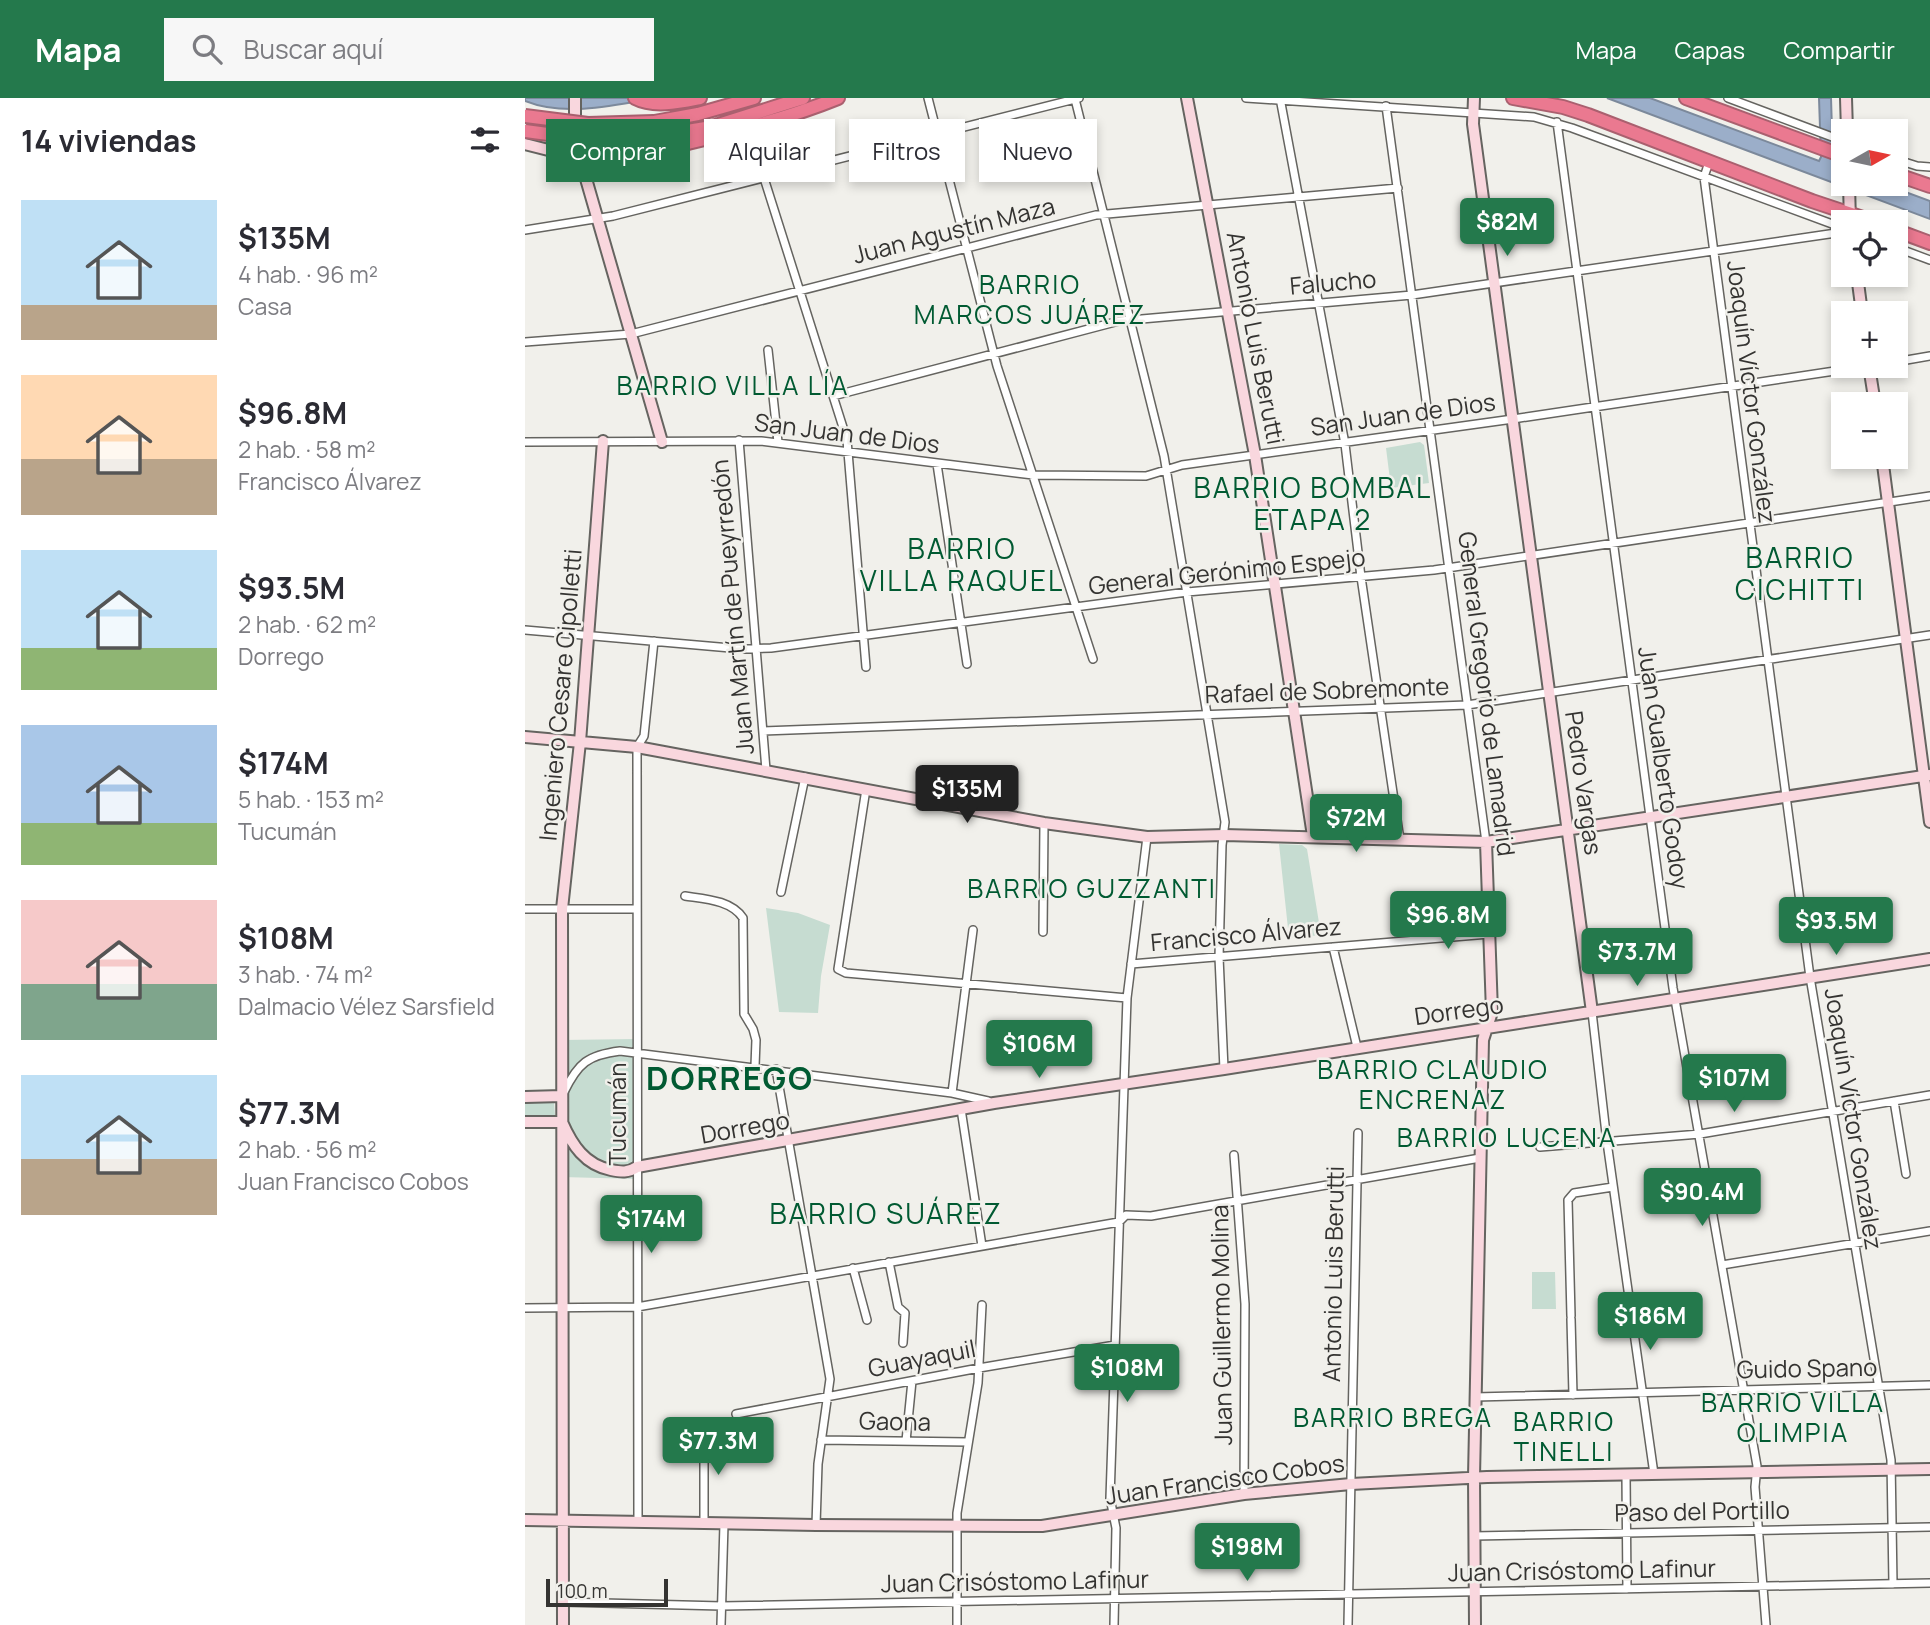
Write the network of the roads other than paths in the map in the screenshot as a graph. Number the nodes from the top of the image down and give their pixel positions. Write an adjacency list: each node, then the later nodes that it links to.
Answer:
1 (700, 98): 14 (highway)
2 (754, 98): 18 (highway, bridge)
3 (803, 98): 23 (highway, bridge)
4 (838, 98): 25 (highway)
5 (928, 98): 19 (street)
6 (1077, 98): 22 (street); 43 (street)
7 (1187, 98): 41 (street, Antonio Luis Berutti)
8 (1246, 98): 15 (street)
9 (1474, 98): 17 (street, Pedro Vargas)
10 (1513, 98): 29 (highway)
11 (1686, 98): 28 (highway)
12 (1728, 98): 24 (street)
13 (1846, 98): 20 (street)
14 (638, 99)
15 (1280, 99): 16 (street); 40 (street)
16 (1386, 106): 17 (street); 39 (street, General Gregorio de Lamadrid)
17 (1473, 111): 21 (street); 55 (street, Pedro Vargas)
18 (525, 116)
19 (933, 119)
20 (1847, 119)
21 (1556, 122): 32 (street); 54 (street, Juan Gualberto Godoy)
22 (965, 126)
23 (525, 131)
24 (1831, 137)
25 (690, 142)
26 (525, 144): 27 (street)
27 (546, 150)
28 (1831, 151)
29 (1709, 162): 32 (street, Joaquín Víctor González); 42 (highway)
30 (1908, 163): 31 (street)
31 (1930, 167)
32 (1704, 177): 45 (street); 51 (street, Joaquín Víctor González)
33 (1908, 179): 38 (highway)
34 (587, 182): 44 (street)
35 (744, 182): 44 (street)
36 (766, 182): 56 (street)
37 (949, 182): 50 (street)
38 (1930, 187)
39 (1398, 188): 40 (street, Juan Agustín Maza); 57 (street, General Gregorio de Lamadrid)
40 (1299, 198): 41 (street, Juan Agustín Maza); 58 (street)
41 (1208, 205): 43 (street, Juan Agustín Maza); 59 (street, Antonio Luis Berutti)
42 (1831, 210)
43 (1103, 214): 50 (street, Juan Agustín Maza); 60 (street)
44 (598, 219): 46 (street); 61 (street)
45 (1831, 225)
46 (525, 230)
47 (1831, 232): 51 (street, Falucho)
48 (1908, 234): 49 (highway)
49 (1930, 241)
50 (966, 248): 56 (street, Juan Agustín Maza); 64 (street)
51 (1714, 250): 54 (street, Falucho); 68 (street, Joaquín Víctor González)
52 (1908, 252): 53 (street)
53 (1930, 260)
54 (1577, 271): 55 (street, Falucho); 70 (street, Juan Gualberto Godoy)
55 (1495, 283): 57 (street, Falucho); 71 (street, Pedro Vargas)
56 (799, 290): 61 (street, Juan Agustín Maza); 69 (street)
57 (1412, 295): 58 (street, Falucho); 72 (street, General Gregorio de Lamadrid)
58 (1319, 304): 59 (street, Falucho); 78 (street)
59 (1229, 312): 60 (street, Falucho); 80 (street, Antonio Luis Berutti)
60 (1131, 319): 64 (street, Falucho); 82 (street)
61 (631, 334): 62 (street, Juan Agustín Maza); 76 (street)
62 (525, 342)
63 (768, 350): 77 (street)
64 (994, 354): 69 (street, Falucho); 84 (street)
65 (1930, 356): 66 (street)
66 (1908, 360)
67 (1831, 372): 68 (street, San Juan de Dios)
68 (1731, 386): 70 (street, San Juan de Dios); 87 (street, Joaquín Víctor González)
69 (833, 396): 79 (street)
70 (1595, 407): 71 (street, San Juan de Dios); 88 (street, Juan Gualberto Godoy)
71 (1513, 419): 72 (street, San Juan de Dios); 89 (street, Pedro Vargas)
72 (1431, 431): 78 (street, San Juan de Dios); 90 (street, General Gregorio de Lamadrid)
73 (739, 440): 76 (street, San Juan de Dios); 77 (street, San Juan de Dios); 102 (street, Juan Martín de Pueyrredón)
74 (525, 442): 75 (street, San Juan de Dios)
75 (603, 442): 76 (street, San Juan de Dios); 97 (street, Ingeniero Cesare Cipolletti)
76 (662, 442)
77 (778, 442): 79 (street, San Juan de Dios)
78 (1345, 443): 80 (street, San Juan de Dios); 91 (street)
79 (849, 452): 81 (street, San Juan de Dios); 99 (street)
80 (1255, 455): 82 (street, San Juan de Dios); 92 (street, Antonio Luis Berutti)
81 (937, 464): 84 (street, San Juan de Dios); 95 (street)
82 (1166, 469): 84 (street, San Juan de Dios); 93 (street)
83 (1884, 469): 86 (street)
84 (1033, 475): 94 (street)
85 (1930, 496): 86 (street, General Gerónimo Espejo)
86 (1888, 502): 87 (street, General Gerónimo Espejo); 100 (street)
87 (1749, 524): 88 (street, General Gerónimo Espejo); 104 (street, Joaquín Víctor González)
88 (1613, 545): 89 (street, General Gerónimo Espejo); 107 (street, Juan Gualberto Godoy)
89 (1531, 556): 90 (street, General Gerónimo Espejo); 108 (street, Pedro Vargas)
90 (1449, 568): 91 (street, General Gerónimo Espejo); 109 (street, General Gregorio de Lamadrid)
91 (1361, 577): 92 (street, General Gerónimo Espejo); 110 (street)
92 (1274, 584): 93 (street, General Gerónimo Espejo); 111 (street, Antonio Luis Berutti)
93 (1187, 592): 94 (street, General Gerónimo Espejo); 112 (street)
94 (1075, 607): 95 (street, General Gerónimo Espejo); 103 (street)
95 (961, 623): 99 (street, General Gerónimo Espejo); 105 (street)
96 (525, 630): 97 (street, General Gerónimo Espejo)
97 (589, 635): 101 (street, General Gerónimo Espejo); 115 (street, Ingeniero Cesare Cipolletti)
98 (1930, 635): 100 (street, Rafael de Sobremonte)
99 (863, 636): 102 (street, General Gerónimo Espejo); 106 (street)
100 (1906, 638): 104 (street, Rafael de Sobremonte); 118 (street)
101 (654, 641): 102 (street, General Gerónimo Espejo); 116 (street, Tucumán)
102 (757, 649): 113 (street, Juan Martín de Pueyrredón)
103 (1093, 659)
104 (1767, 661): 107 (street, Rafael de Sobremonte); 121 (street, Joaquín Víctor González)
105 (967, 664)
106 (866, 667)
107 (1632, 681): 108 (street, Rafael de Sobremonte); 122 (street, Juan Gualberto Godoy)
108 (1550, 693): 109 (street, Rafael de Sobremonte); 125 (street, Pedro Vargas)
109 (1467, 705): 110 (street, Rafael de Sobremonte); 130 (street, General Gregorio de Lamadrid)
110 (1381, 709): 111 (street, Rafael de Sobremonte); 129 (street)
111 (1295, 712): 112 (street, Rafael de Sobremonte); 127 (street, Antonio Luis Berutti)
112 (1208, 716): 113 (street, Rafael de Sobremonte); 126 (street)
113 (763, 731): 117 (street, Juan Martín de Pueyrredón)
114 (525, 737): 115 (street)
115 (580, 742): 116 (street); 134 (street, Ingeniero Cesare Cipolletti)
116 (637, 747): 117 (street); 135 (street, Tucumán)
117 (766, 770): 119 (street)
118 (1927, 775): 121 (street); 123 (street)
119 (805, 778): 120 (street); 131 (street)
120 (866, 789): 124 (street); 144 (street)
121 (1786, 797): 122 (street); 143 (street, Joaquín Víctor González)
122 (1650, 819): 125 (street); 146 (street, Juan Gualberto Godoy)
123 (1930, 822)
124 (1044, 823): 128 (street); 137 (street)
125 (1568, 831): 130 (street); 147 (street, Pedro Vargas)
126 (1224, 835): 127 (street); 128 (street); 140 (street)
127 (1313, 836): 129 (street)
128 (1147, 837): 142 (street)
129 (1400, 840): 130 (street)
130 (1486, 842): 138 (street, General Gregorio de Lamadrid)
131 (781, 892)
132 (685, 895): 151 (street)
133 (525, 909): 134 (street)
134 (562, 909): 135 (street); 157 (street, Ingeniero Cesare Cipolletti)
135 (636, 909): 150 (street, Tucumán)
136 (973, 930): 144 (street)
137 (1043, 932)
138 (1489, 934): 139 (street, Francisco Álvarez); 148 (street, General Gregorio de Lamadrid)
139 (1333, 947): 140 (street, Francisco Álvarez); 149 (street)
140 (1219, 957): 142 (street, Francisco Álvarez); 153 (street)
141 (1930, 959): 143 (street, Dorrego)
142 (1131, 964): 145 (street)
143 (1810, 977): 146 (street, Dorrego); 162 (street, Joaquín Víctor González)
144 (966, 984): 145 (street); 155 (street)
145 (1127, 998): 154 (street)
146 (1675, 999): 147 (street, Dorrego); 166 (street, Juan Gualberto Godoy)
147 (1592, 1012): 148 (street, Dorrego); 168 (street, Pedro Vargas)
148 (1487, 1028): 149 (street, Dorrego); 171 (street, General Gregorio de Lamadrid)
149 (1357, 1047): 153 (street, Dorrego)
150 (636, 1052): 151 (street, Dorrego); 157 (street, Dorrego); 172 (street, Tucumán)
151 (755, 1066): 152 (street, Dorrego)
152 (776, 1069): 155 (street, Dorrego); 167 (street)
153 (1224, 1069): 154 (street, Dorrego)
154 (1124, 1084): 160 (street, Dorrego); 177 (street)
155 (952, 1093): 160 (street, Dorrego)
156 (1930, 1095): 159 (street)
157 (562, 1096): 158 (street); 164 (street, Ingeniero Cesare Cipolletti)
158 (525, 1097)
159 (1894, 1101): 162 (street); 173 (street)
160 (994, 1103): 161 (street, Dorrego)
161 (961, 1109): 167 (street, Dorrego); 180 (street)
162 (1832, 1112): 166 (street); 179 (street, Joaquín Víctor González)
163 (525, 1122): 164 (street)
164 (562, 1122): 172 (street, Dorrego); 186 (street, Ingeniero Cesare Cipolletti)
165 (1358, 1133): 174 (street, Antonio Luis Berutti)
166 (1700, 1134): 168 (street); 182 (street, Juan Gualberto Godoy)
167 (789, 1142): 172 (street, Dorrego); 184 (street)
168 (1607, 1142): 169 (street); 175 (street, Pedro Vargas)
169 (1539, 1147)
170 (1234, 1155): 176 (street, Juan Guillermo Molina)
171 (1480, 1158): 174 (street); 200 (street, General Gregorio de Lamadrid)
172 (637, 1167): 187 (street, Tucumán)
173 (1906, 1174)
174 (1357, 1180): 176 (street); 212 (street, Antonio Luis Berutti)
175 (1613, 1187): 197 (street, Pedro Vargas); 198 (street)
176 (1239, 1201): 177 (street); 213 (street, Juan Guillermo Molina)
177 (1119, 1222): 180 (street); 191 (street)
178 (1930, 1231): 179 (street)
179 (1854, 1243): 182 (street); 195 (street, Joaquín Víctor González)
180 (982, 1246): 181 (street)
181 (889, 1262): 183 (street); 190 (street)
182 (1722, 1265): 196 (street, Juan Gualberto Godoy)
183 (853, 1268): 184 (street); 189 (street)
184 (813, 1276): 187 (street); 199 (street)
185 (982, 1305): 192 (street)
186 (563, 1307): 187 (street); 188 (street); 216 (street, Ingeniero Cesare Cipolletti)
187 (637, 1307): 217 (street, Tucumán)
188 (525, 1308)
189 (867, 1320)
190 (903, 1343)
191 (1115, 1346): 192 (street, Guayaquil); 214 (street)
192 (979, 1368): 193 (street, Guayaquil); 205 (street)
193 (912, 1381): 199 (street, Guayaquil); 204 (street)
194 (1930, 1385): 195 (street, Guido Spano)
195 (1878, 1386): 196 (street, Guido Spano); 206 (street, Joaquín Víctor González)
196 (1745, 1389): 197 (street, Guido Spano); 208 (street, Juan Gualberto Godoy)
197 (1642, 1394): 198 (street, Guido Spano); 209 (street, Pedro Vargas)
198 (1573, 1395): 200 (street, Guido Spano)
199 (829, 1396): 201 (street, Guayaquil); 203 (street)
200 (1475, 1398): 211 (street, General Gregorio de Lamadrid)
201 (736, 1414)
202 (704, 1431): 218 (street)
203 (821, 1440): 204 (street, Gaona); 220 (street)
204 (905, 1441): 205 (street, Gaona)
205 (968, 1442): 221 (street)
206 (1891, 1469): 207 (street, Juan Francisco Cobos); 208 (street, Juan Francisco Cobos); 223 (street, Joaquín Víctor González)
207 (1930, 1469)
208 (1757, 1472): 209 (street, Juan Francisco Cobos); 224 (street, Juan Gualberto Godoy)
209 (1654, 1474): 210 (street, Juan Francisco Cobos)
210 (1626, 1475): 211 (street, Juan Francisco Cobos); 225 (street)
211 (1474, 1477): 212 (street, Juan Francisco Cobos); 226 (street, General Gregorio de Lamadrid)
212 (1351, 1484): 213 (street, Juan Francisco Cobos); 232 (street, Antonio Luis Berutti)
213 (1244, 1494): 214 (street, Juan Francisco Cobos)
214 (1112, 1516): 221 (street, Juan Francisco Cobos); 233 (street)
215 (525, 1520): 216 (street, Juan Francisco Cobos)
216 (563, 1521): 217 (street, Juan Francisco Cobos); 234 (street, Ingeniero Cesare Cipolletti)
217 (638, 1522): 218 (street, Juan Francisco Cobos)
218 (704, 1524): 219 (street, Juan Francisco Cobos)
219 (724, 1524): 220 (street, Juan Francisco Cobos); 236 (street)
220 (816, 1525): 221 (street, Juan Francisco Cobos)
221 (957, 1526): 235 (street)
222 (1930, 1527): 223 (street, Paso del Portillo)
223 (1892, 1528): 224 (street, Paso del Portillo); 228 (street, Joaquín Víctor González)
224 (1759, 1530): 225 (street, Paso del Portillo); 229 (street, Juan Gualberto Godoy)
225 (1626, 1533): 226 (street, Paso del Portillo); 230 (street)
226 (1474, 1536): 231 (street, General Gregorio de Lamadrid)
227 (1930, 1583): 228 (street, Juan Crisóstomo Lafinur)
228 (1893, 1584): 229 (street, Juan Crisóstomo Lafinur)
229 (1763, 1586): 230 (street, Juan Crisóstomo Lafinur); 243 (street, Juan Gualberto Godoy)
230 (1627, 1589): 231 (street, Juan Crisóstomo Lafinur)
231 (1475, 1592): 232 (street, Juan Crisóstomo Lafinur); 242 (street, General Gregorio de Lamadrid)
232 (1349, 1595): 233 (street, Juan Crisóstomo Lafinur); 241 (street, Antonio Luis Berutti)
233 (1115, 1599): 235 (street, Juan Crisóstomo Lafinur); 240 (street)
234 (563, 1602): 236 (street, Juan Crisóstomo Lafinur); 237 (street, Ingeniero Cesare Cipolletti)
235 (957, 1602): 236 (street, Juan Crisóstomo Lafinur); 239 (street)
236 (722, 1606): 238 (street)
237 (563, 1625)
238 (721, 1625)
239 (957, 1625)
240 (1114, 1625)
241 (1348, 1625)
242 (1475, 1625)
243 (1766, 1625)

